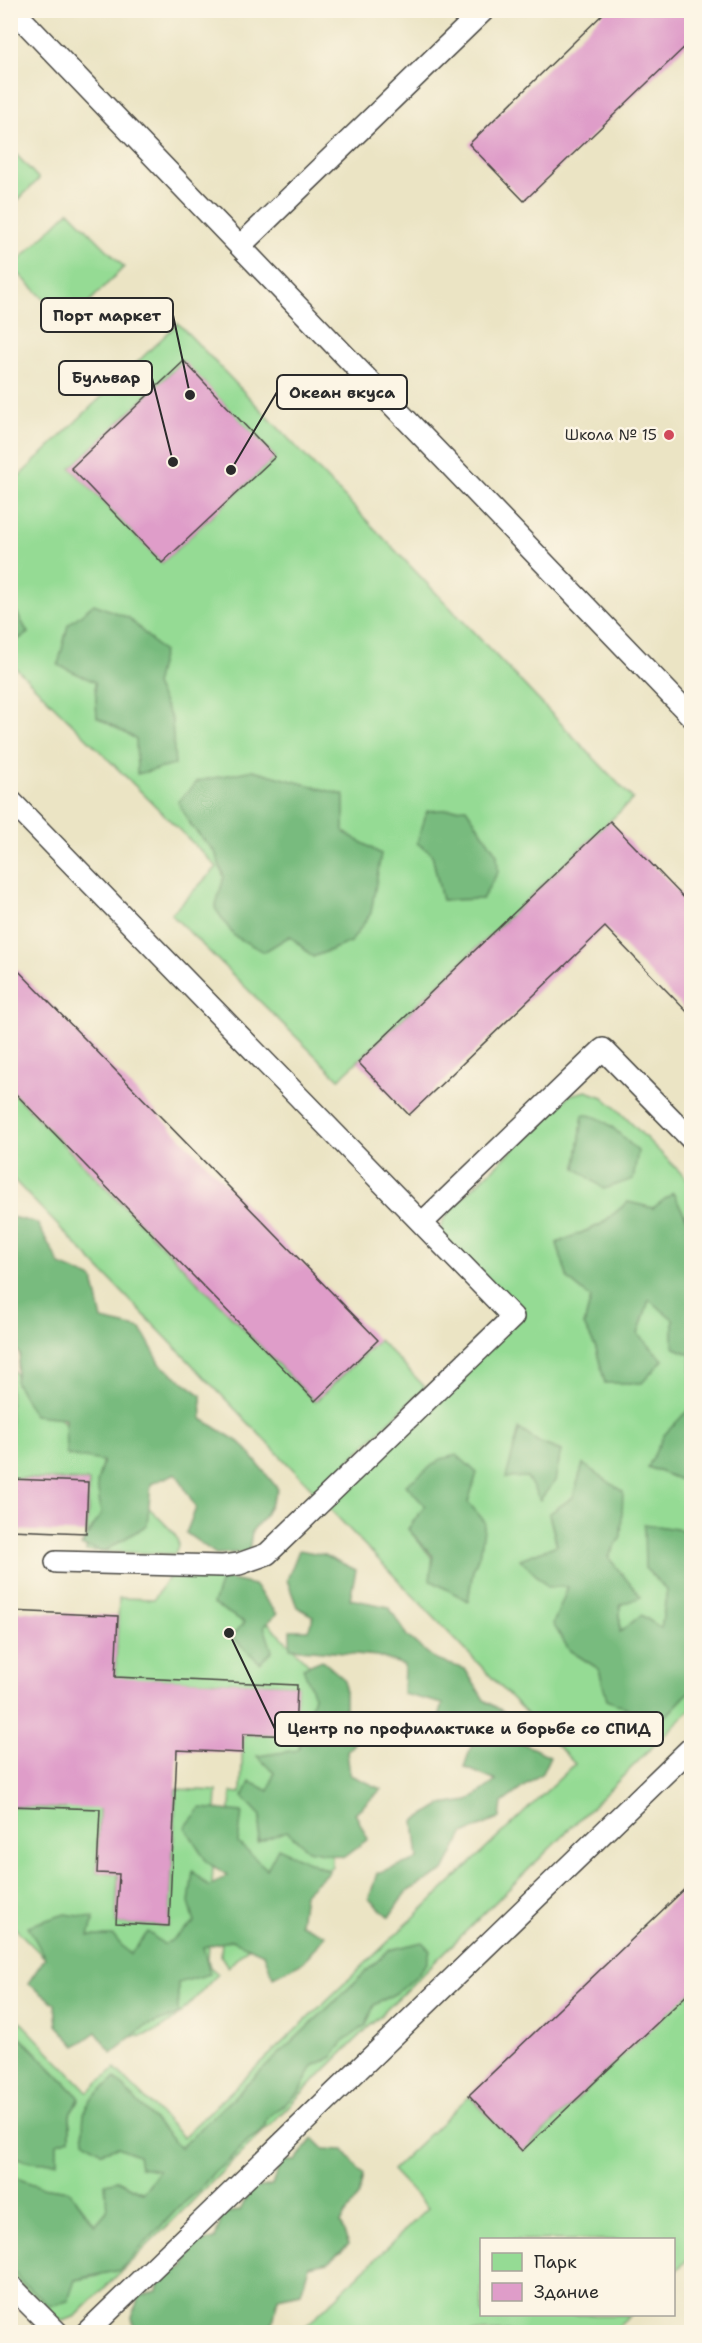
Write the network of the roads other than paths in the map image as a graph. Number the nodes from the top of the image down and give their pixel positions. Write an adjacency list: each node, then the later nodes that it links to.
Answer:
1 (13, 10): 3 (lane)
2 (484, 10): 3 (lane)
3 (240, 246): 4 (lane)
4 (692, 717)
5 (10, 800): 7 (lane)
6 (692, 1140): 7 (lane)
7 (422, 1223): 8 (lane)
8 (56, 1562)
9 (692, 1747): 12 (lane)
10 (10, 2285): 11 (lane)
11 (57, 2332)
12 (87, 2332)

